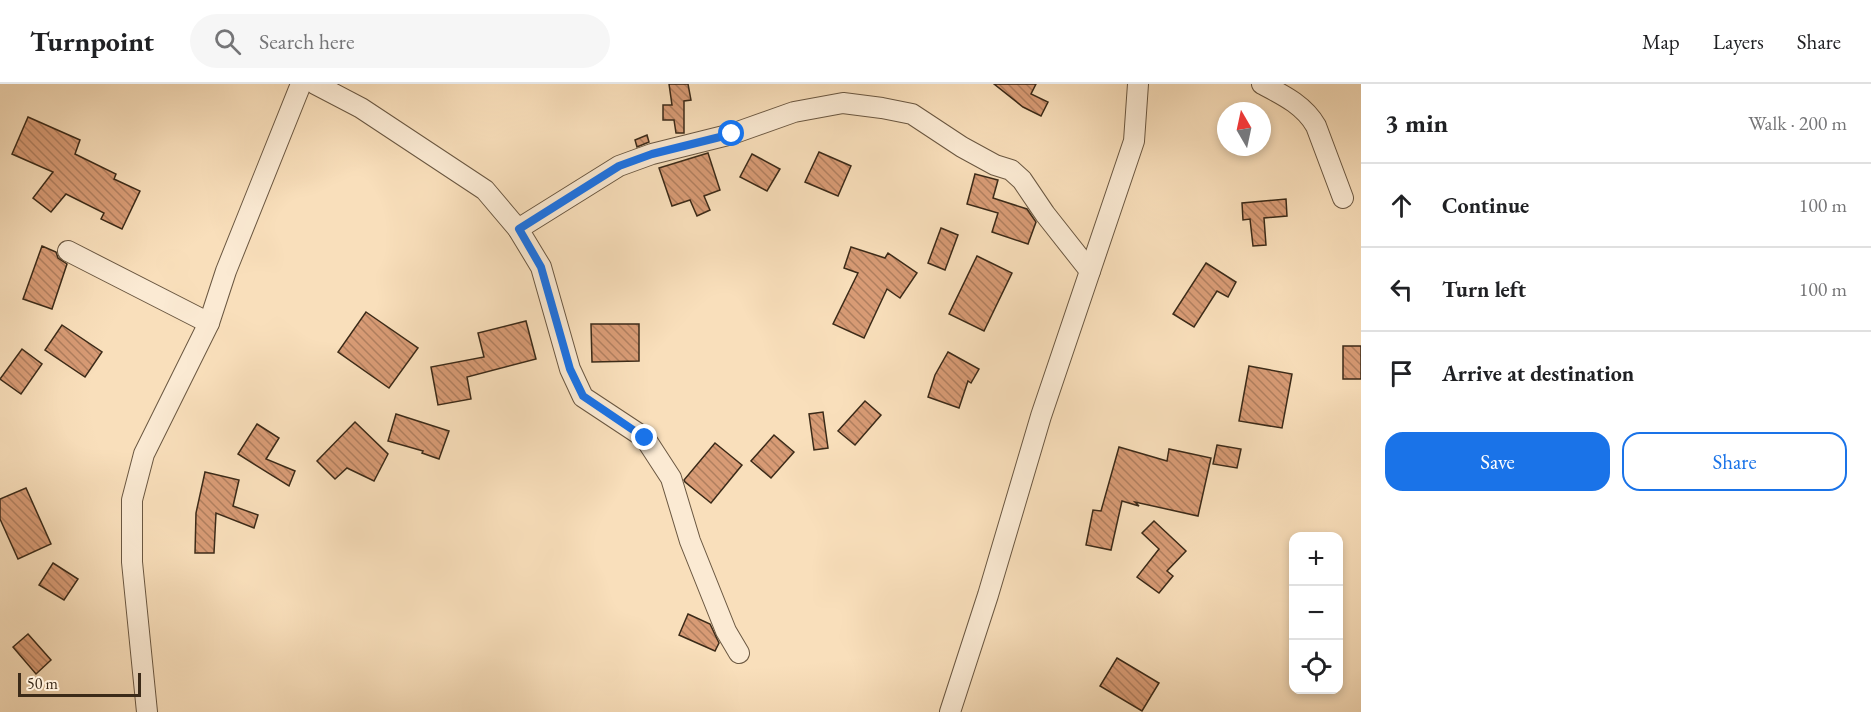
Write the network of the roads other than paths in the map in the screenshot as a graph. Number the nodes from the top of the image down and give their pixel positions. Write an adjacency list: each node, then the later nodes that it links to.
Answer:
1 (301, 84): 9 (street)
2 (315, 84): 6 (street)
3 (1138, 84): 8 (street)
4 (1262, 84): 5 (street)
5 (1343, 198)
6 (519, 229): 8 (street); 10 (street)
7 (68, 251): 9 (street)
8 (1090, 271): 12 (street)
9 (209, 323): 11 (street)
10 (739, 653)
11 (147, 712)
12 (950, 712)

